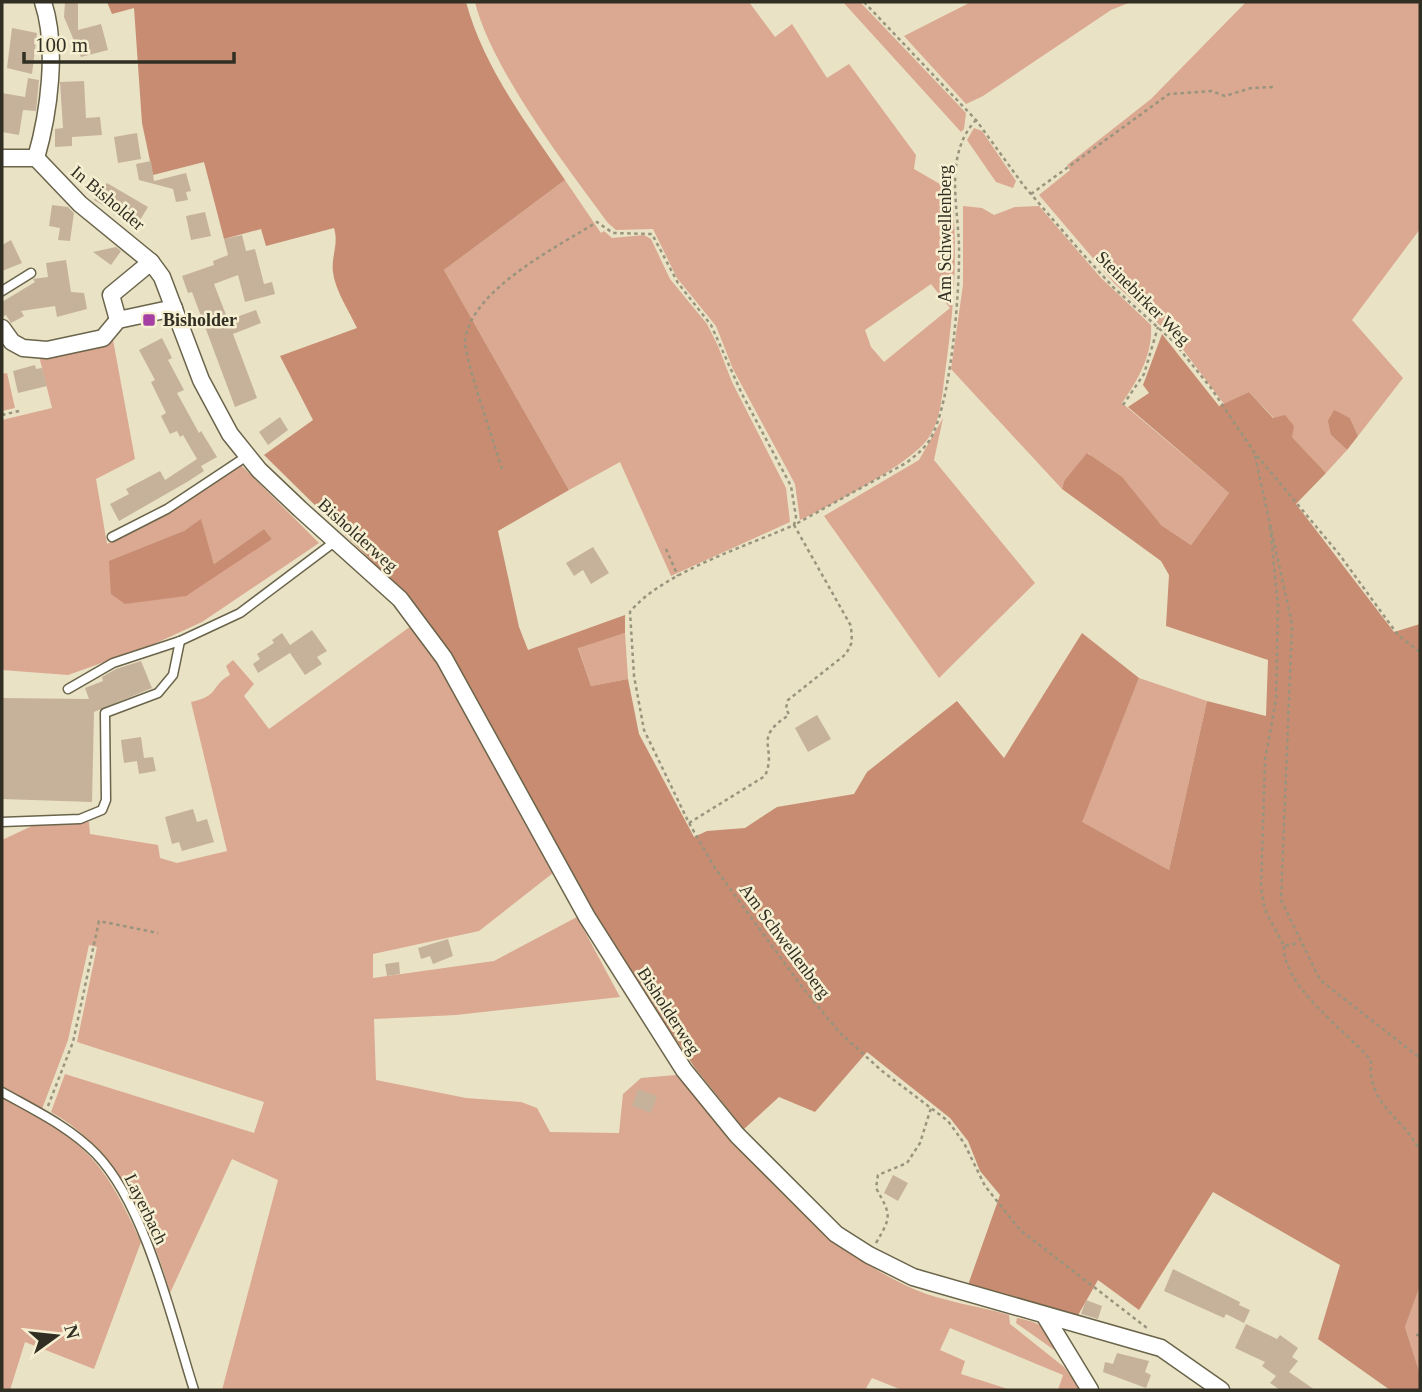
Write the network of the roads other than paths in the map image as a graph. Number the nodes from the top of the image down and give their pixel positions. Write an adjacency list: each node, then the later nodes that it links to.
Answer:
1 (43, 2): 3 (street)
2 (2, 158): 3 (street)
3 (36, 158): 4 (street, In Bisholder)
4 (151, 262): 7 (street, In Bisholder); 8 (street)
5 (31, 273): 6 (lane)
6 (2, 291)
7 (174, 308): 8 (street); 10 (street, Bisholderweg)
8 (118, 320): 9 (street)
9 (2, 328)
10 (247, 456): 11 (lane); 12 (street, Bisholderweg)
11 (112, 537)
12 (337, 540): 13 (lane); 17 (street, Bisholderweg)
13 (180, 641): 14 (lane); 15 (lane)
14 (68, 689)
15 (2, 822)
16 (2, 1092): 18 (lane, Layerbach)
17 (1045, 1316): 19 (street); 20 (street, Bisholderweg)
18 (194, 1390)
19 (1090, 1390)
20 (1221, 1390)

